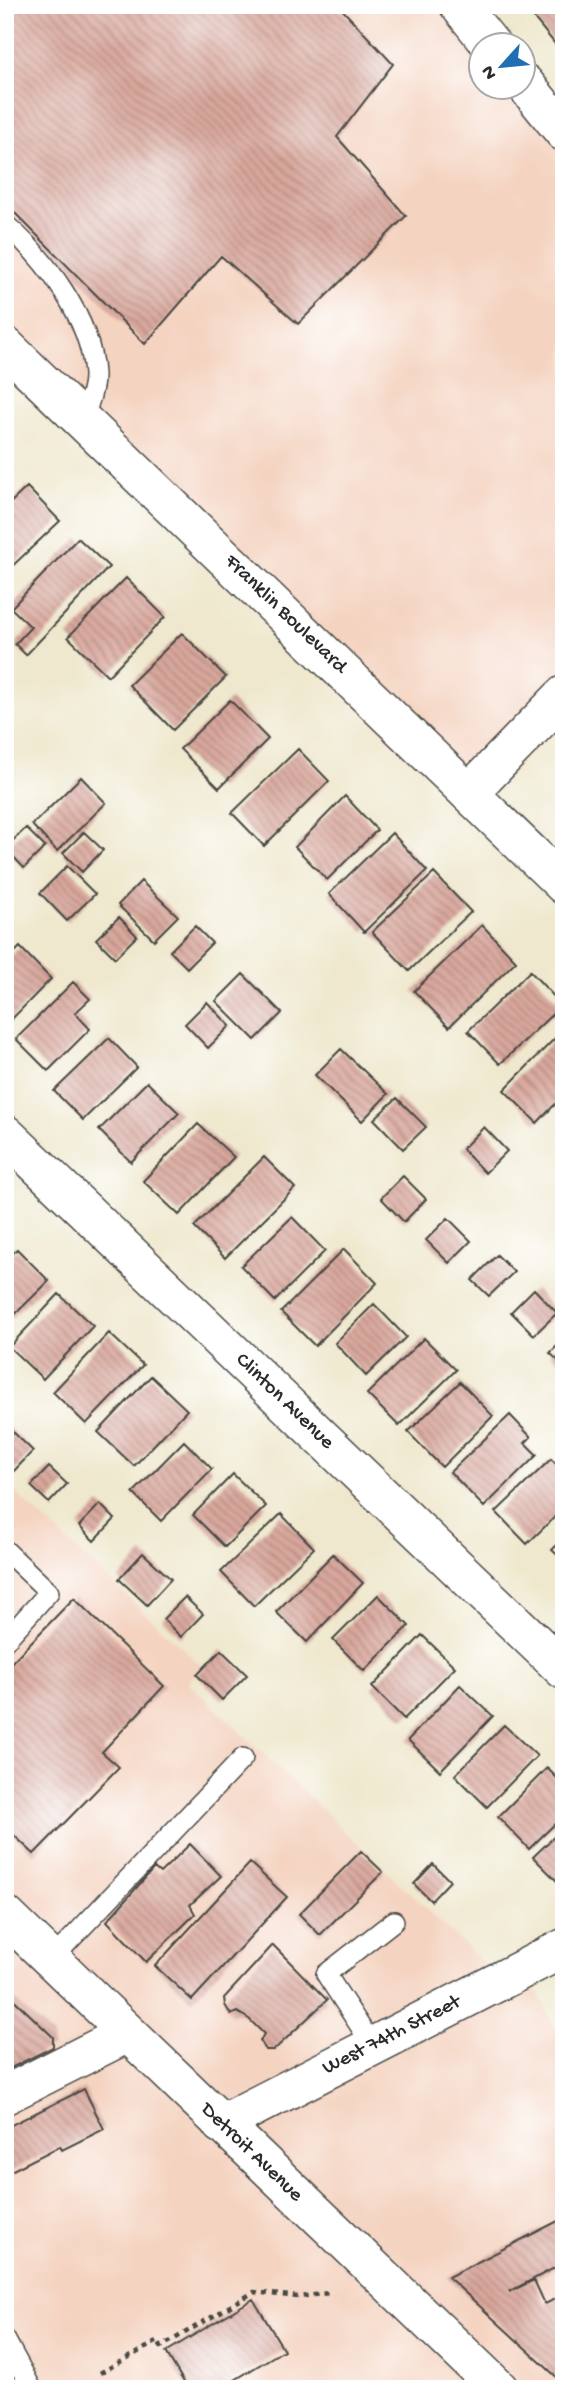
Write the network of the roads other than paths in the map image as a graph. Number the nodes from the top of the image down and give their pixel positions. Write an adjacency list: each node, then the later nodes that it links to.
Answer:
1 (458, 5): 2 (street)
2 (480, 32)
3 (538, 101): 4 (street)
4 (564, 132)
5 (5, 224): 7 (lane)
6 (5, 346): 7 (street, Franklin Boulevard)
7 (83, 421): 9 (street, Franklin Boulevard)
8 (564, 695): 9 (street)
9 (469, 793): 10 (street, Franklin Boulevard)
10 (564, 885)
11 (5, 1134): 14 (street, Clinton Avenue)
12 (5, 1550): 13 (lane)
13 (5, 1642)
14 (564, 1670)
15 (243, 1758): 19 (lane)
16 (5, 1915): 19 (street, Detroit Avenue)
17 (394, 1921): 21 (lane)
18 (564, 1948): 21 (street, West 74th Street)
19 (51, 1960): 20 (street, Detroit Avenue)
20 (126, 2034): 22 (street); 23 (street, Detroit Avenue)
21 (373, 2046): 23 (street, West 74th Street)
22 (5, 2095)
23 (221, 2124): 26 (street, Detroit Avenue)
24 (5, 2339): 25 (lane)
25 (32, 2389)
26 (499, 2389)

